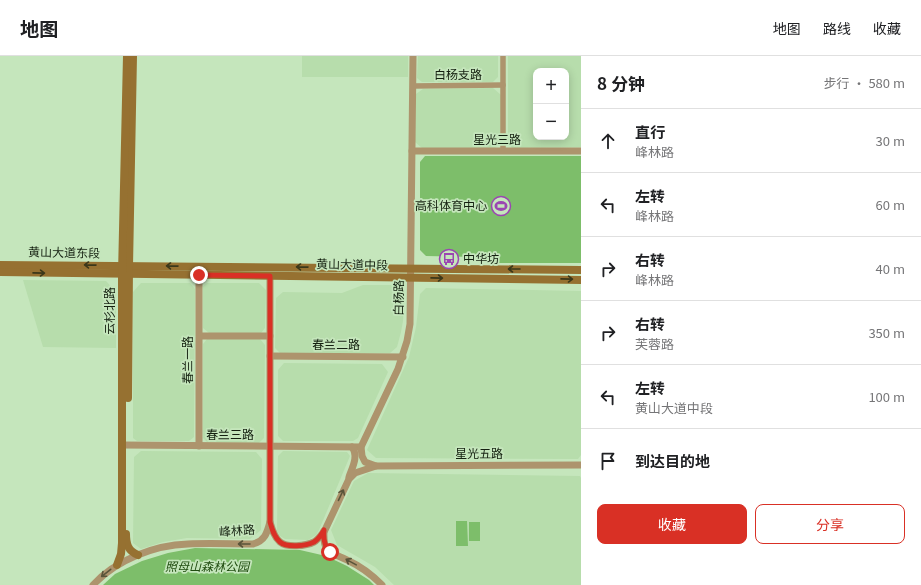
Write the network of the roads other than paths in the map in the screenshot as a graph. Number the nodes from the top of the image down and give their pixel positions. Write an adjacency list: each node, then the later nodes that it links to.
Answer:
1 (127, 56): 12 (main road, 云杉北路)
2 (133, 56): 12 (main road, 云杉北路)
3 (413, 56): 6 (street, 白杨路)
4 (502, 56): 5 (street)
5 (502, 85): 6 (street, 白杨支路); 8 (street)
6 (413, 86): 7 (street, 白杨路)
7 (412, 151): 8 (street, 星光三路); 11 (street, 白杨路)
8 (502, 151): 9 (street, 星光三路)
9 (581, 151)
10 (0, 264): 12 (main road, 黄山大道东段, one-way to 10)
11 (411, 268): 12 (main road, 黄山大道中段, one-way to 12); 13 (main road, 黄山大道中段, one-way to 11); 17 (street, 白杨路)
12 (125, 270): 14 (main road, 黄山大道东段, one-way to 12); 15 (main road, 黄山大道中段); 23 (main road, 云杉北路)
13 (581, 270)
14 (0, 272)
15 (199, 275): 16 (main road, 黄山大道中段); 19 (street, 春兰一路)
16 (270, 276): 17 (main road, 黄山大道中段); 20 (street)
17 (411, 277): 18 (main road, 黄山大道中段, one-way to 18); 22 (street, 白杨路)
18 (581, 280)
19 (200, 336): 20 (street); 24 (street, 春兰一路)
20 (270, 336): 21 (street)
21 (270, 356): 22 (street, 春兰二路); 25 (street)
22 (402, 357): 27 (street, 白杨路)
23 (125, 445): 24 (street, 春兰三路); 33 (main road, 云杉北路); 34 (main road, 云杉北路)
24 (199, 446): 25 (street, 春兰三路)
25 (269, 446): 26 (street, 春兰三路); 31 (street)
26 (352, 447): 27 (street, 春兰三路); 30 (street)
27 (361, 447): 29 (street)
28 (581, 465): 29 (street, 星光五路)
29 (376, 466): 30 (street)
30 (349, 479): 32 (street, one-way to 30)
31 (270, 522): 32 (street, 峰林路); 33 (street, 峰林路, one-way to 33)
32 (324, 530): 36 (street, one-way to 32)
33 (138, 555): 34 (street, 峰林路)
34 (117, 565): 35 (street, 峰林路, one-way to 35)
35 (93, 585)
36 (382, 585)

